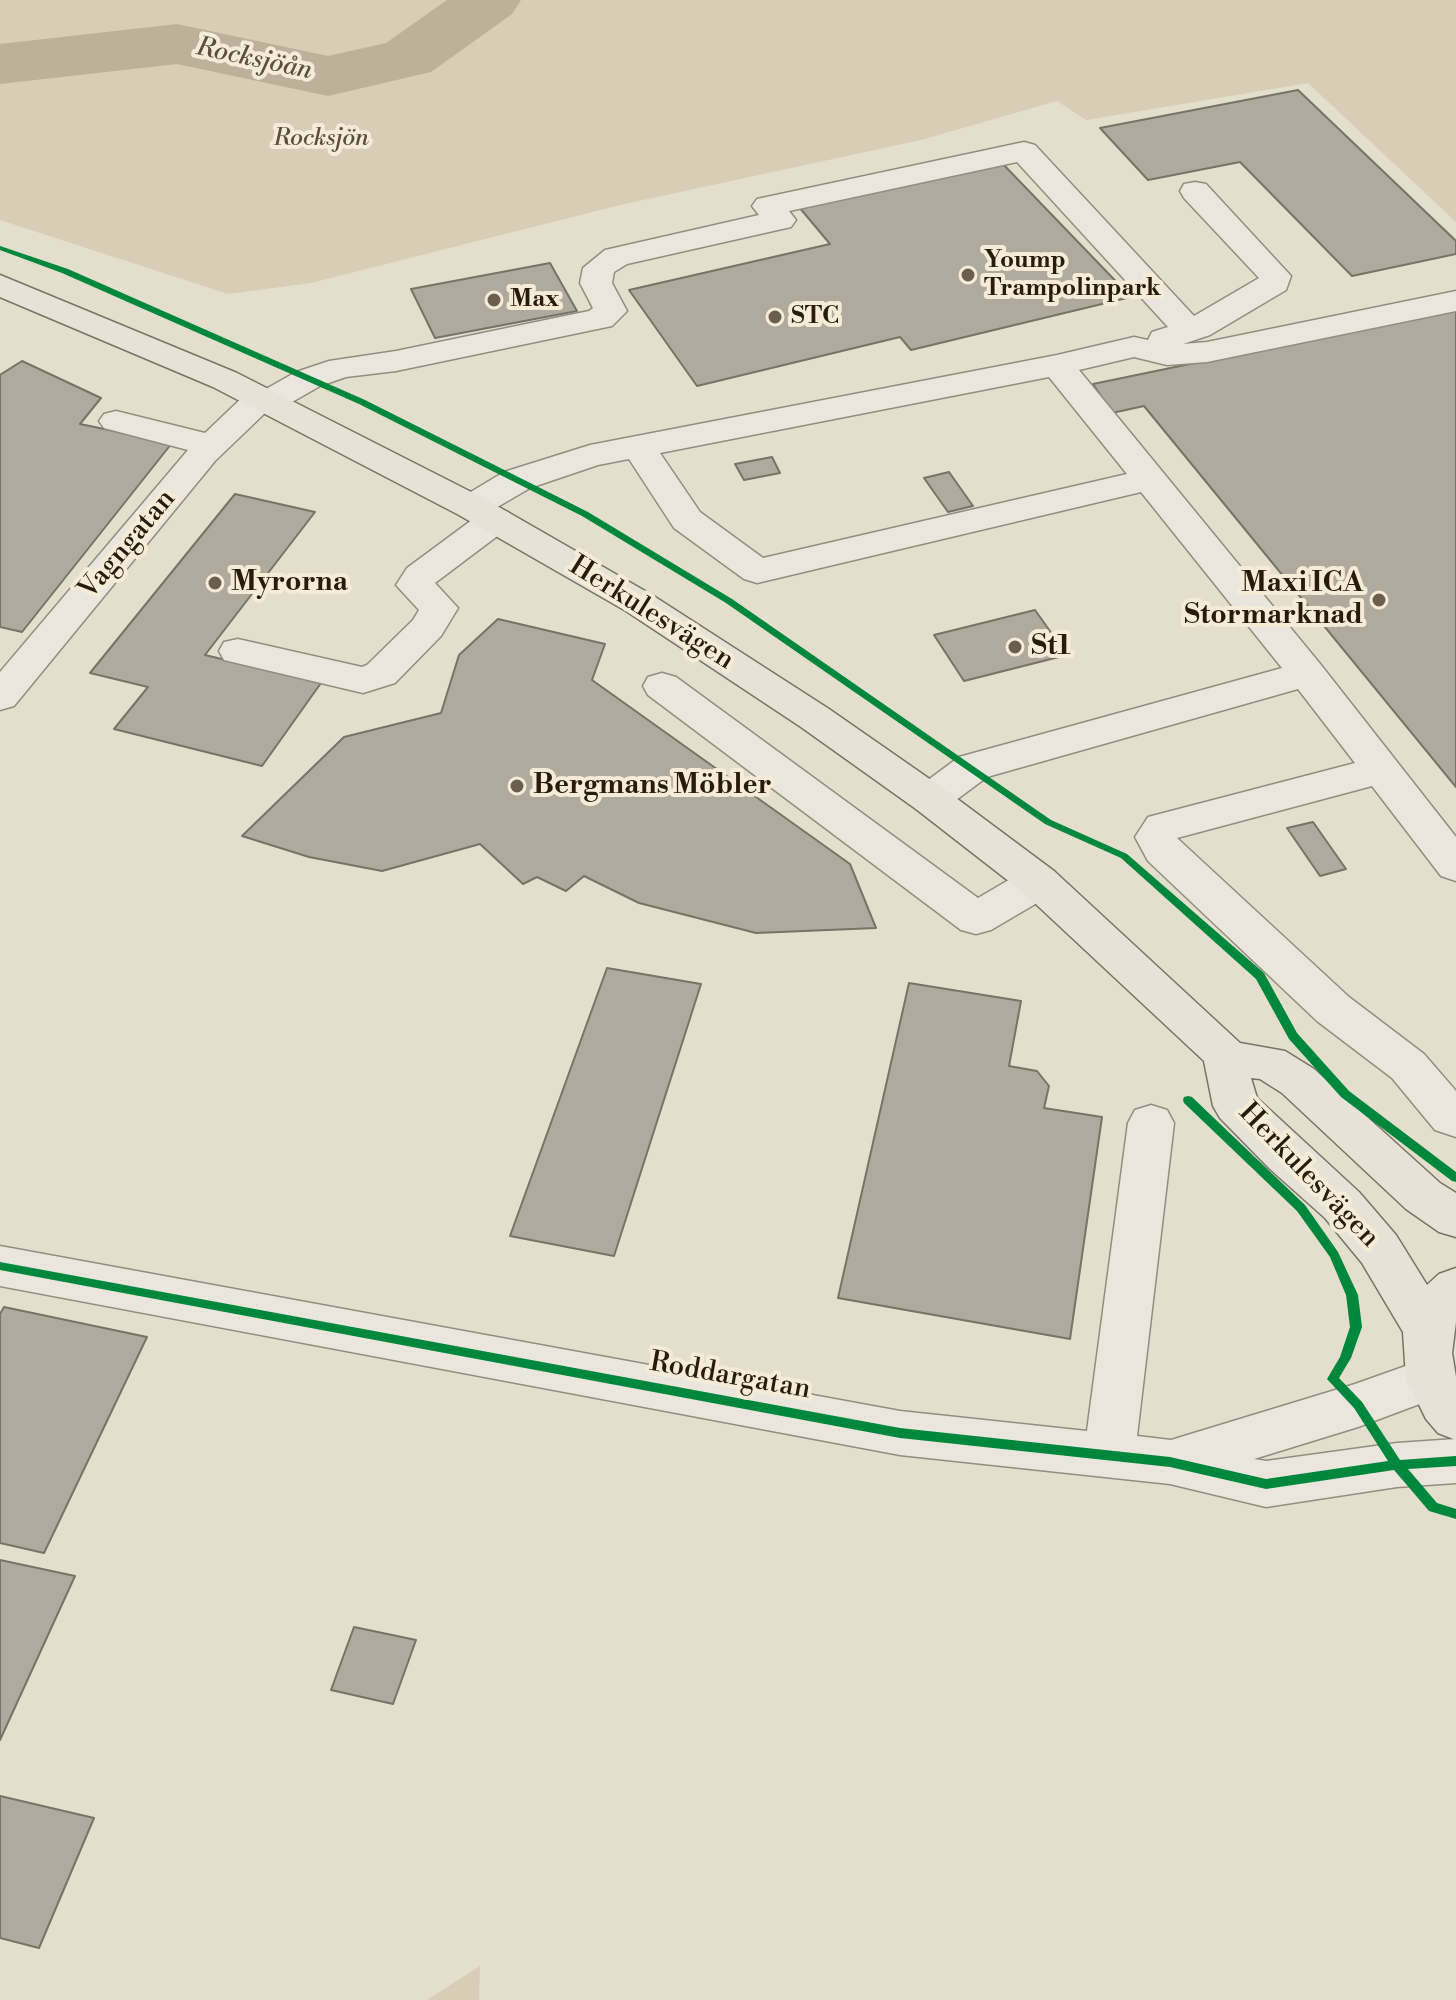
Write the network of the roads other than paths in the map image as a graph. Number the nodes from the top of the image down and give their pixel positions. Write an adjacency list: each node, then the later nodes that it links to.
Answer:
1 (1195, 191): 4 (street)
2 (0, 285): 7 (main road, Herkulesvägen)
3 (1456, 301): 5 (street)
4 (1190, 331): 5 (street); 7 (street, Vagngatan)
5 (1134, 347): 6 (street)
6 (1057, 365): 10 (street); 11 (street)
7 (264, 400): 9 (street, Vagngatan); 12 (main road, Herkulesvägen)
8 (116, 421): 9 (street)
9 (212, 445): 16 (street, Vagngatan)
10 (639, 447): 11 (street); 12 (street)
11 (1149, 480): 14 (street)
12 (484, 514): 13 (street); 18 (main road, Herkulesvägen)
13 (238, 651)
14 (1307, 674): 17 (street); 18 (street)
15 (662, 686): 20 (street)
16 (0, 697)
17 (1381, 770): 19 (street); 22 (street)
18 (930, 799): 20 (main road, Herkulesvägen)
19 (1456, 866)
20 (1039, 882): 21 (main road, Herkulesvägen)
21 (1227, 1059): 24 (main road, Herkulesvägen); 27 (main road, Herkulesvägen)
22 (1456, 1119)
23 (1151, 1123): 28 (street)
24 (1456, 1218)
25 (0, 1266): 28 (street, Roddargatan)
26 (1456, 1288): 27 (main road)
27 (1438, 1375): 30 (street, Roddargatan)
28 (1109, 1456): 30 (street, Roddargatan)
29 (1456, 1461): 30 (street, Roddargatan)
30 (1170, 1462)

